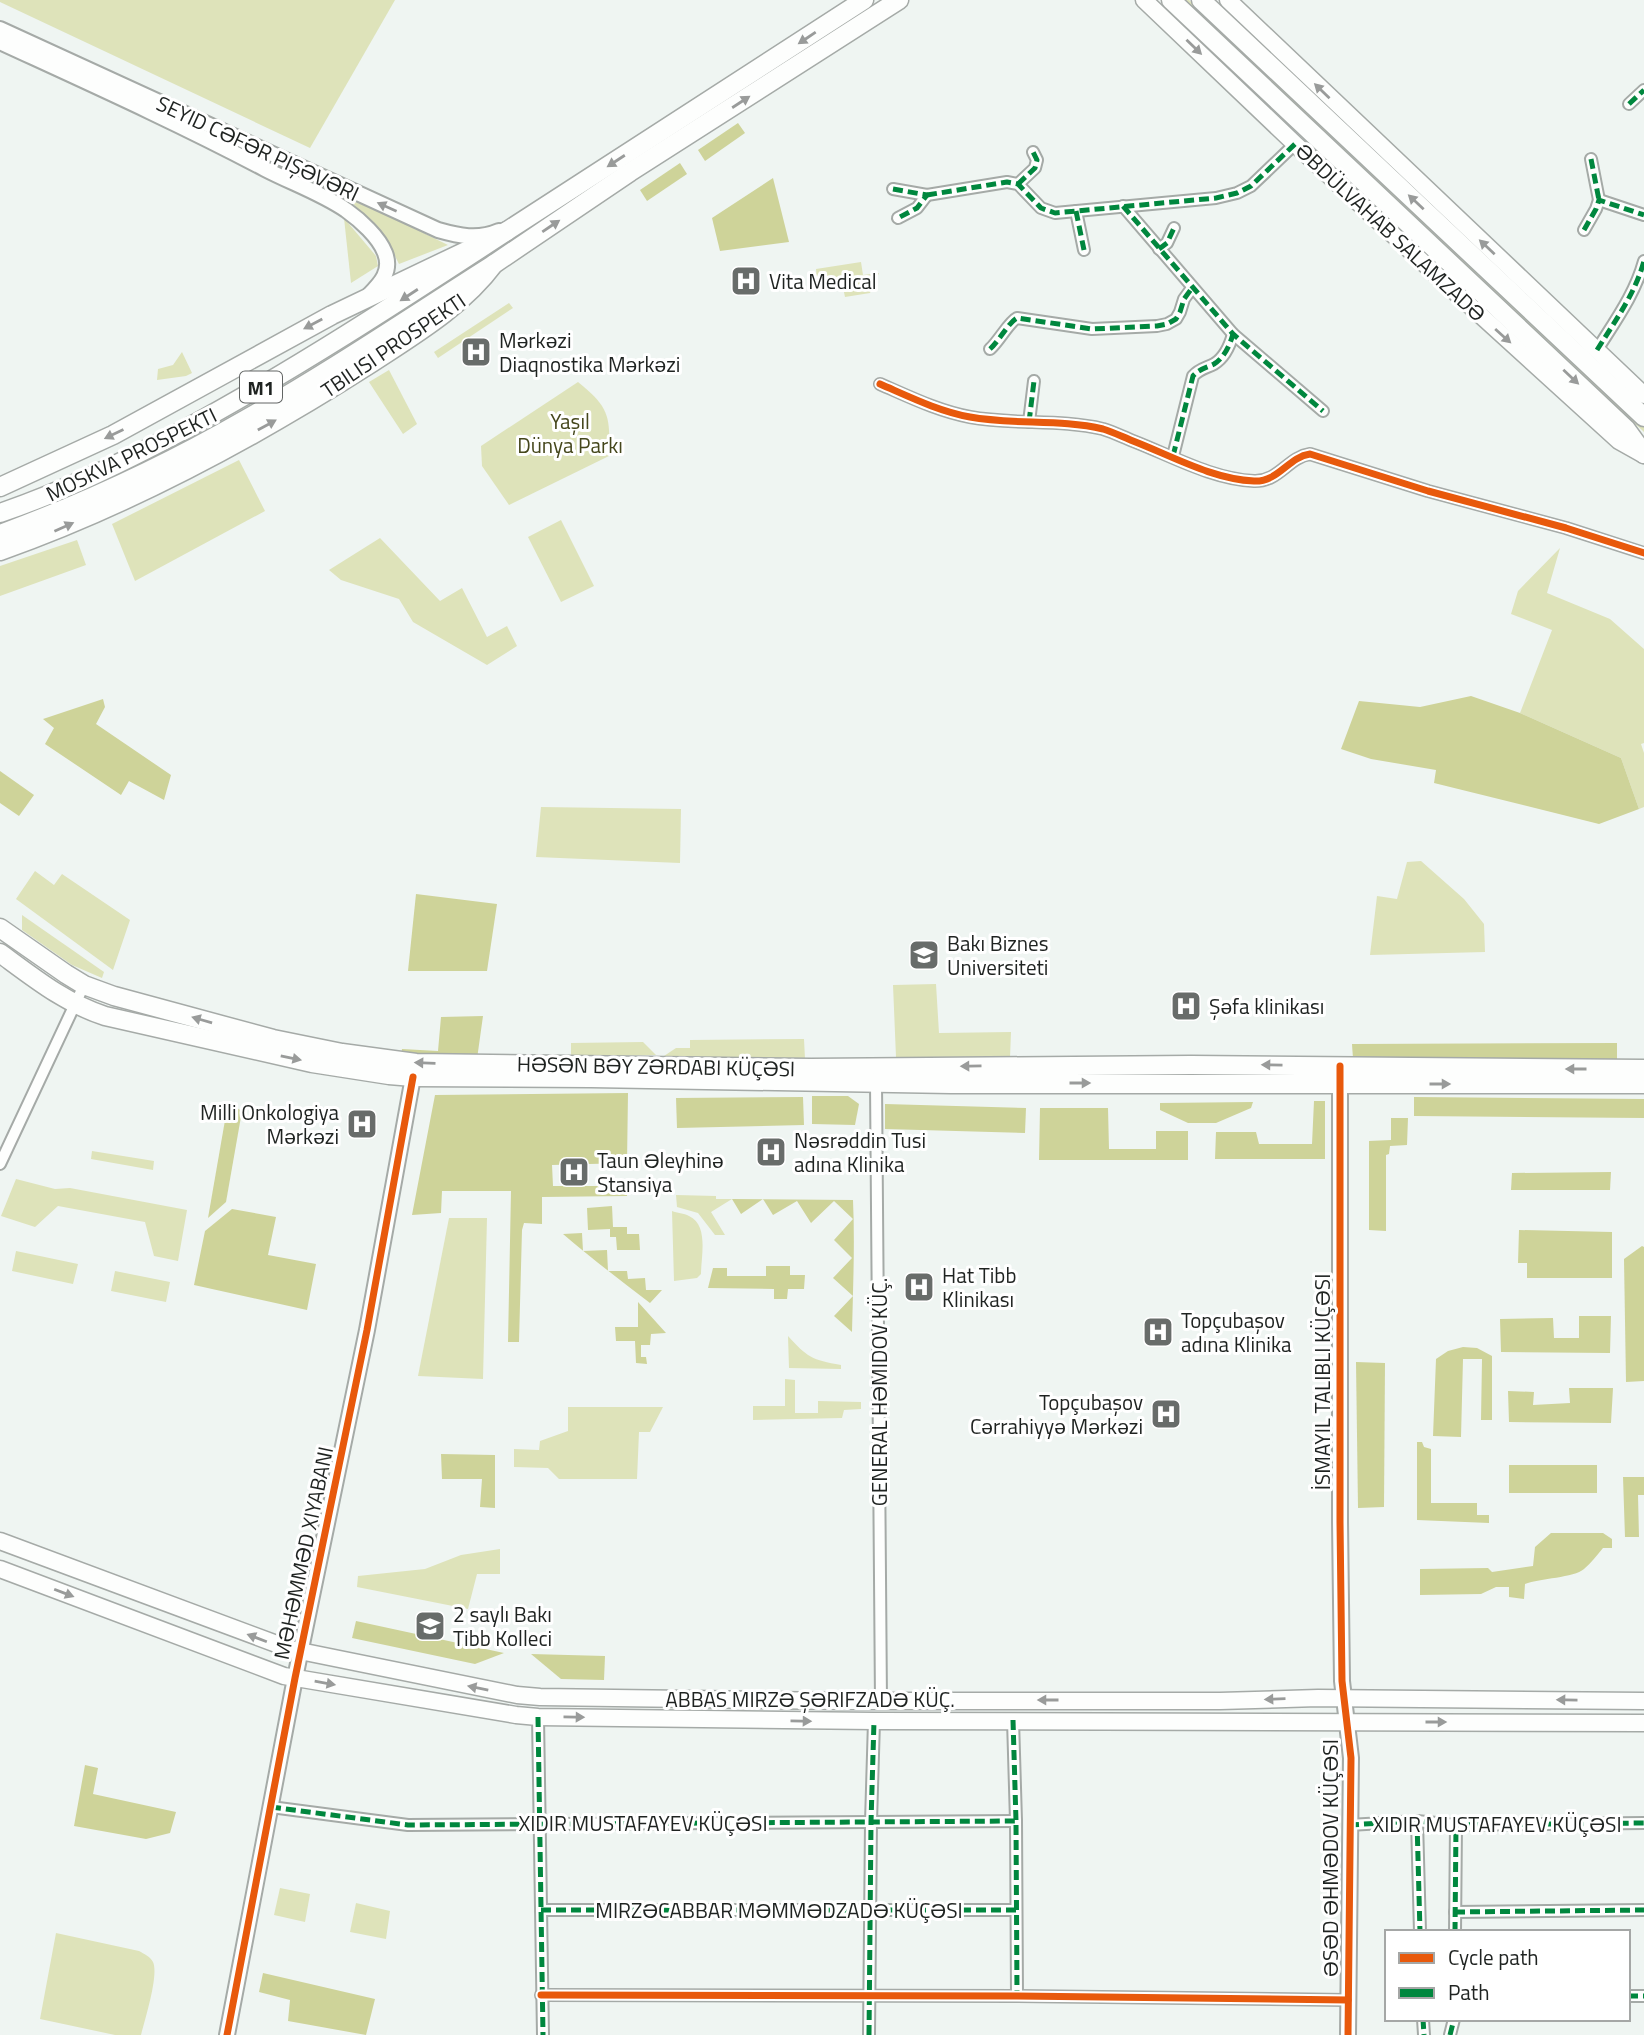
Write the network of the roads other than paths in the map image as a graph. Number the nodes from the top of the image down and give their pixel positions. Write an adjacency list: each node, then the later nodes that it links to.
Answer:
1 (864, 0): 24 (main road, TBILISI PROSPEKTI, one-way to 24)
2 (899, 0): 30 (main road, TBILISI PROSPEKTI, one-way to 2)
3 (1144, 0): 11 (main road, ƏBDÜLVAHAB SALAMZADƏ, one-way to 11)
4 (1171, 0): 42 (main road, ƏBDÜLVAHAB SALAMZADƏ, one-way to 42)
5 (1201, 0): 40 (main road, ƏBDÜLVAHAB SALAMZADƏ, one-way to 5)
6 (1228, 0): 35 (main road, one-way to 6)
7 (0, 29): 14 (street, SEYID CƏFƏR PIŞƏVƏRI)
8 (0, 42): 15 (street, SEYID CƏFƏR PIŞƏVƏRI)
9 (1644, 90): 10 (street)
10 (1629, 104)
11 (1295, 144): 20 (street); 42 (main road, ƏBDÜLVAHAB SALAMZADƏ, one-way to 42)
12 (1033, 152): 16 (street)
13 (1591, 159): 19 (street)
14 (297, 166): 15 (street); 24 (street, SEYID CƏFƏR PIŞƏVƏRI, one-way to 14)
15 (290, 182): 32 (street, SEYID CƏFƏR PIŞƏVƏRI)
16 (1018, 184): 18 (street); 21 (street)
17 (893, 189): 18 (street)
18 (927, 195): 23 (street)
19 (1599, 200): 22 (street); 26 (street)
20 (1123, 206): 21 (street); 27 (street)
21 (1076, 211): 28 (street)
22 (1644, 215)
23 (898, 218)
24 (514, 227): 32 (main road, TBILISI PROSPEKTI); 45 (main road, MOSKVA PROSPEKTI / M1, one-way to 45)
25 (1174, 228): 27 (street)
26 (1584, 230)
27 (1159, 249): 31 (street)
28 (1084, 250)
29 (1644, 261): 35 (street)
30 (494, 264): 46 (main road, MOSKVA PROSPEKTI / M1); 47 (main road, TBILISI PROSPEKTI, one-way to 30)
31 (1192, 288): 33 (street); 34 (street)
32 (368, 297): 44 (main road, TBILISI PROSPEKTI, one-way to 44)
33 (1233, 334): 39 (street); 43 (street)
34 (990, 349)
35 (1597, 350): 38 (main road)
36 (1034, 381): 41 (street)
37 (880, 384): 41 (street)
38 (1644, 395)
39 (1323, 411)
40 (1644, 417)
41 (1029, 422): 43 (street)
42 (1644, 454)
43 (1173, 456): 48 (street)
44 (0, 487)
45 (0, 513)
46 (0, 534)
47 (0, 551)
48 (1644, 553)
49 (0, 928): 51 (main road, HƏSƏN BƏY ZƏRDABI KÜÇƏSI)
50 (0, 953): 53 (main road, HƏSƏN BƏY ZƏRDABI KÜÇƏSI)
51 (66, 974): 52 (main road, HƏSƏN BƏY ZƏRDABI KÜÇƏSI); 53 (main road)
52 (85, 985): 54 (street); 56 (main road, HƏSƏN BƏY ZƏRDABI KÜÇƏSI, one-way to 52)
53 (55, 993): 54 (main road, HƏSƏN BƏY ZƏRDABI KÜÇƏSI)
54 (75, 1004): 58 (main road, HƏSƏN BƏY ZƏRDABI KÜÇƏSI, one-way to 58); 61 (street)
55 (1644, 1069): 57 (main road, one-way to 57)
56 (1013, 1075): 57 (main road, HƏSƏN BƏY ZƏRDABI KÜÇƏSI); 59 (main road, HƏSƏN BƏY ZƏRDABI KÜÇƏSI)
57 (1340, 1075): 60 (main road, one-way to 60); 66 (street, ƏSƏD ƏHMƏDOV KÜÇƏSI)
58 (413, 1077): 59 (main road, HƏSƏN BƏY ZƏRDABI KÜÇƏSI); 64 (street, MƏHƏMMƏD XIYABANI)
59 (876, 1083): 68 (street, GENERAL HƏMIDOV KÜÇ.)
60 (1644, 1084)
61 (0, 1164)
62 (0, 1541): 64 (main road, ABBAS MIRZƏ ŞƏRIFZADƏ KÜÇ., one-way to 62)
63 (0, 1569): 65 (main road, ABBAS MIRZƏ ŞƏRIFZADƏ KÜÇ., one-way to 65)
64 (300, 1652): 65 (street, MƏHƏMMƏD XIYABANI); 68 (main road, ABBAS MIRZƏ ŞƏRIFZADƏ KÜÇ., one-way to 64)
65 (295, 1678): 70 (main road, ABBAS MIRZƏ ŞƏRIFZADƏ KÜÇ., one-way to 70); 76 (street, MƏHƏMMƏD XIYABANI)
66 (1343, 1698): 67 (main road, ABBAS MIRZƏ ŞƏRIFZADƏ KÜÇ., one-way to 67); 69 (main road, ABBAS MIRZƏ ŞƏRIFZADƏ KÜÇ., one-way to 66); 74 (street, ƏSƏD ƏHMƏDOV KÜÇƏSI)
67 (921, 1700): 68 (main road, ABBAS MIRZƏ ŞƏRIFZADƏ KÜÇ.); 71 (main road)
68 (881, 1701)
69 (1640, 1701): 75 (main road)
70 (538, 1717): 73 (main road, ABBAS MIRZƏ ŞƏRIFZADƏ KÜÇ., one-way to 73); 80 (street)
71 (920, 1720): 72 (main road, ABBAS MIRZƏ ŞƏRIFZADƏ KÜÇ.); 73 (main road, ABBAS MIRZƏ ŞƏRIFZADƏ KÜÇ.)
72 (1013, 1720): 74 (main road, ABBAS MIRZƏ ŞƏRIFZADƏ KÜÇ.); 77 (street)
73 (874, 1721): 79 (street)
74 (1346, 1722): 75 (main road, ABBAS MIRZƏ ŞƏRIFZADƏ KÜÇ., one-way to 75); 82 (street, ƏSƏD ƏHMƏDOV KÜÇƏSI)
75 (1639, 1723)
76 (271, 1807): 80 (street); 95 (street, MƏHƏMMƏD XIYABANI)
77 (1016, 1821): 79 (street); 86 (street)
78 (1417, 1821): 82 (street); 83 (street); 89 (street)
79 (871, 1822): 80 (street); 84 (street)
80 (538, 1823): 85 (street)
81 (1644, 1823): 83 (street)
82 (1349, 1825): 94 (street, ƏSƏD ƏHMƏDOV KÜÇƏSI)
83 (1456, 1825): 88 (street)
84 (869, 1909): 85 (street, MIRZƏCABBAR MƏMMƏDZADƏ KÜÇƏSI); 86 (street, MIRZƏCABBAR MƏMMƏDZADƏ KÜÇƏSI); 92 (street)
85 (541, 1910): 91 (street)
86 (1016, 1910): 93 (street)
87 (1644, 1910): 88 (street)
88 (1455, 1912): 90 (street)
89 (1420, 1930)
90 (1455, 1930)
91 (541, 1995): 92 (street); 96 (street)
92 (870, 1996): 93 (street); 97 (street)
93 (1017, 1996): 94 (street)
94 (1348, 2000): 98 (street, ƏSƏD ƏHMƏDOV KÜÇƏSI)
95 (227, 2035)
96 (543, 2035)
97 (869, 2035)
98 (1348, 2035)

